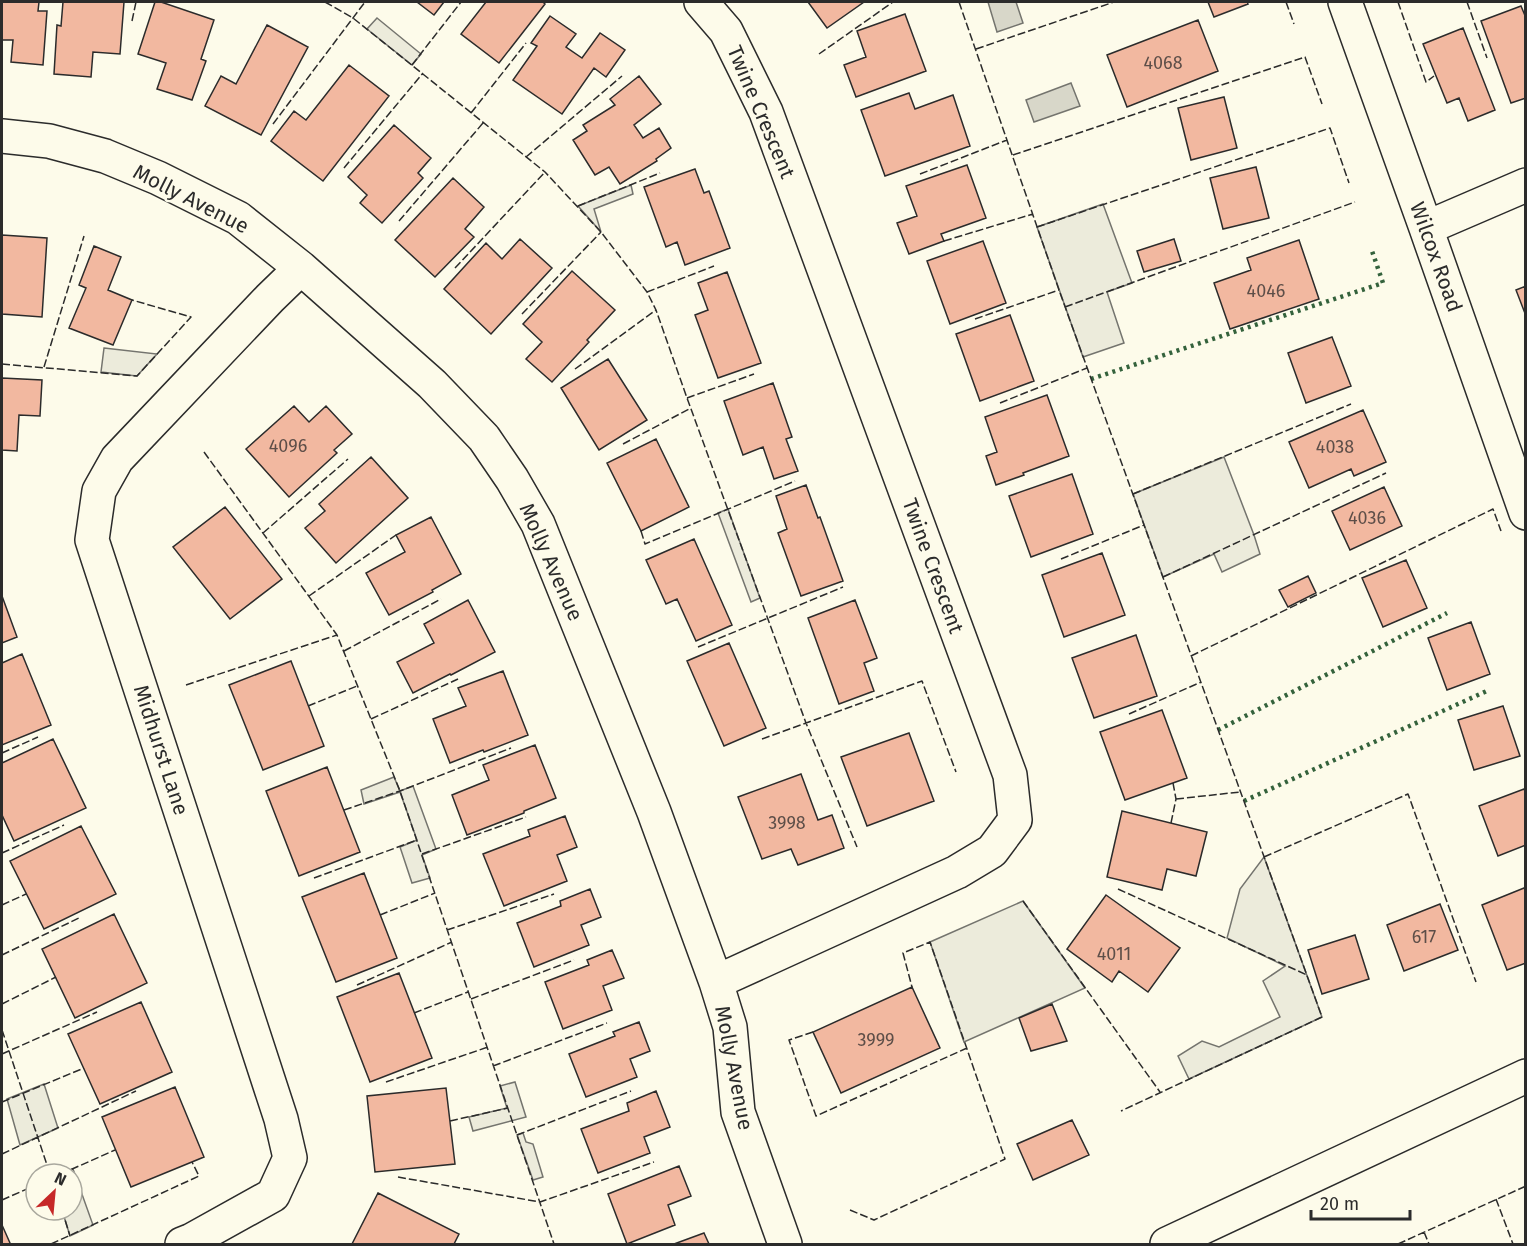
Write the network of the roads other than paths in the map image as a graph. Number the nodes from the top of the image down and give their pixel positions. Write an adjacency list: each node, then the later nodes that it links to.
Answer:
1 (701, 2): 8 (street, Twine Crescent)
2 (1345, 2): 5 (street, Wilcox Road)
3 (2, 136): 6 (street, Molly Avenue)
4 (1526, 184): 5 (street)
5 (1426, 228): 7 (street, Wilcox Road)
6 (301, 268): 8 (street, Molly Avenue); 10 (street, Midhurst Lane)
7 (1526, 513)
8 (716, 982): 11 (street, Molly Avenue)
9 (1526, 1076): 12 (street)
10 (182, 1245)
11 (785, 1245)
12 (1167, 1245)

